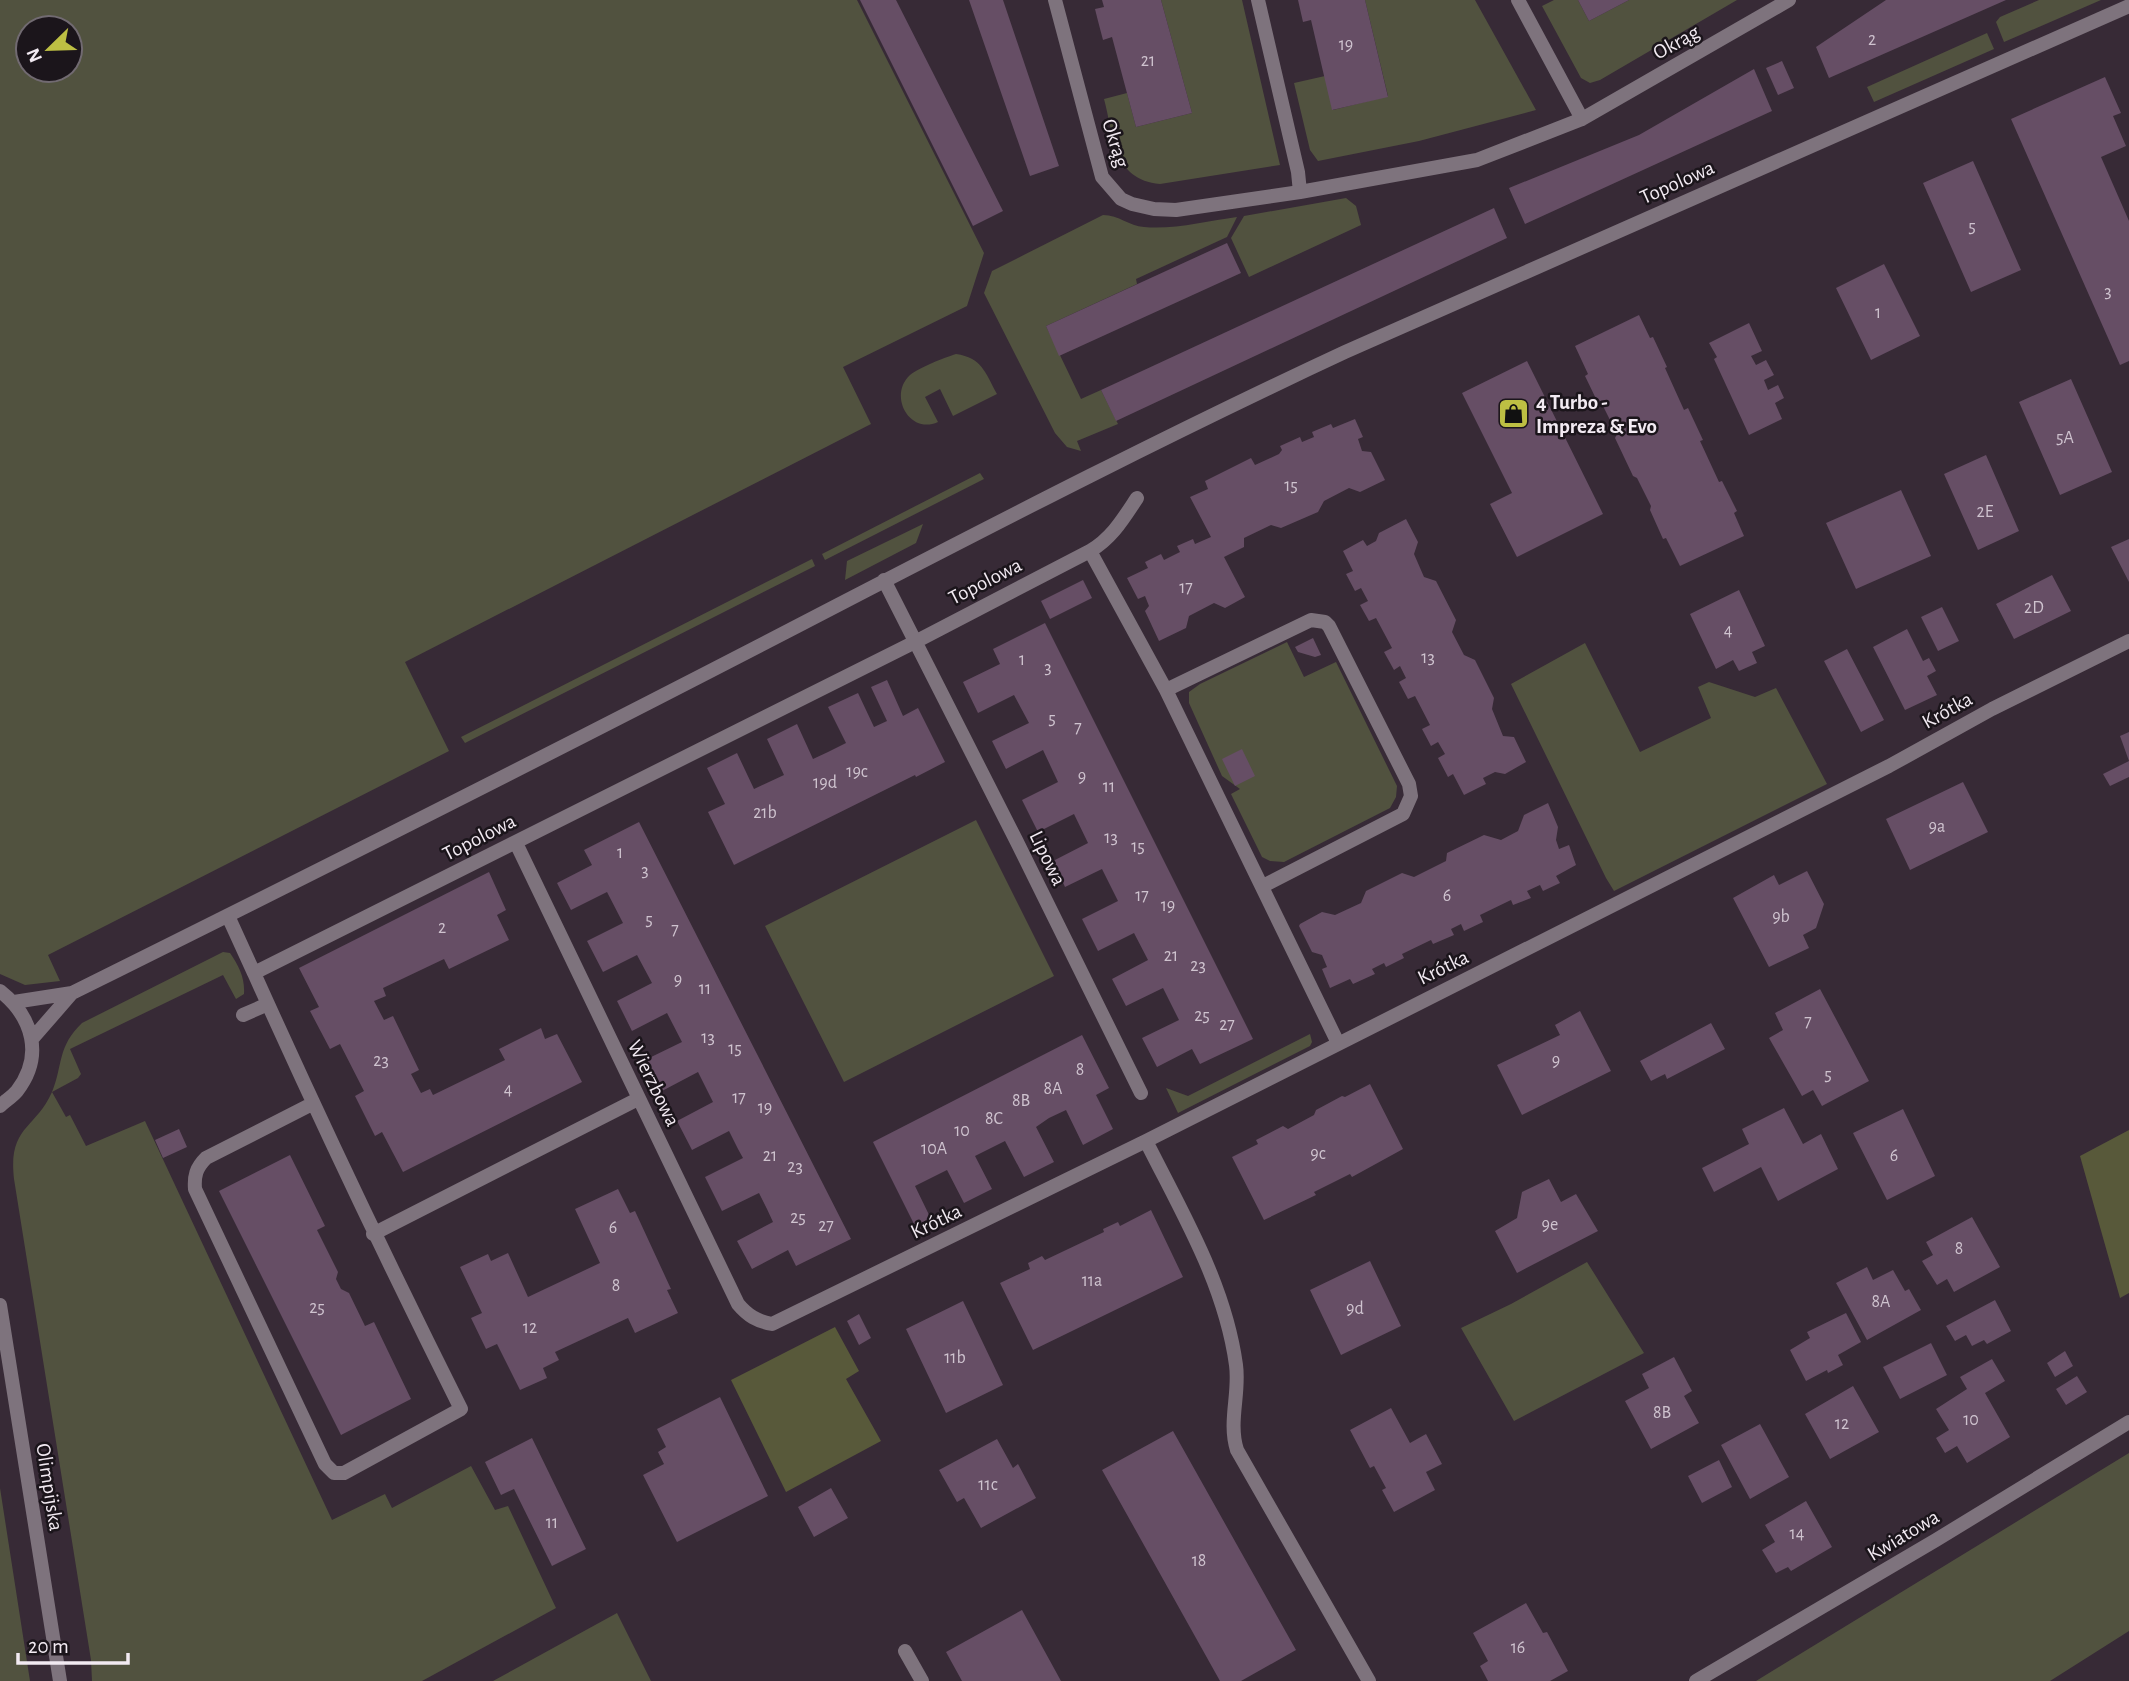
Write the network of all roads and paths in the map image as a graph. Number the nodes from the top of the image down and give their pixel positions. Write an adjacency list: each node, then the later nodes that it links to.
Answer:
1 (1055, 0): 7 (street, Okrąg)
2 (1258, 0): 7 (street)
3 (1518, 0): 6 (street)
4 (1790, 0): 6 (street, Okrąg)
5 (2129, 6): 10 (street, Topolowa)
6 (1582, 119): 7 (street, Okrąg)
7 (1300, 192)
8 (1137, 498): 9 (street, Topolowa)
9 (1090, 551): 12 (street, Topolowa); 13 (street)
10 (884, 580): 12 (street, Lipowa); 16 (street, Topolowa)
11 (2129, 641): 24 (street, Krótka)
12 (915, 642): 14 (street, Topolowa); 25 (street, Lipowa)
13 (1166, 690): 15 (street); 15 (street)
14 (516, 842): 17 (street, Topolowa); 26 (street, Wierzbowa)
15 (1263, 886): 24 (street)
16 (228, 916): 17 (street); 19 (street, Topolowa)
17 (254, 973): 21 (street)
18 (0, 991): 20 (street)
19 (72, 993): 20 (street); 23 (street)
20 (14, 1002): 23 (street)
21 (268, 1004): 22 (street); 28 (street)
22 (243, 1015)
23 (32, 1039): 27 (street)
24 (1338, 1043): 30 (street, Krótka)
25 (1141, 1093)
26 (638, 1099): 31 (street); 33 (street, Wierzbowa)
27 (2, 1104): 29 (street)
28 (312, 1104): 31 (street); 31 (street)
29 (0, 1119)
30 (1146, 1141): 33 (street, Krótka); 38 (street)
31 (373, 1234)
32 (0, 1305): 36 (street, Olimpijska)
33 (772, 1324)
34 (2129, 1422): 39 (street, Kwiatowa)
35 (905, 1651): 37 (street)
36 (60, 1679)
37 (922, 1681)
38 (1369, 1681)
39 (1696, 1681)

